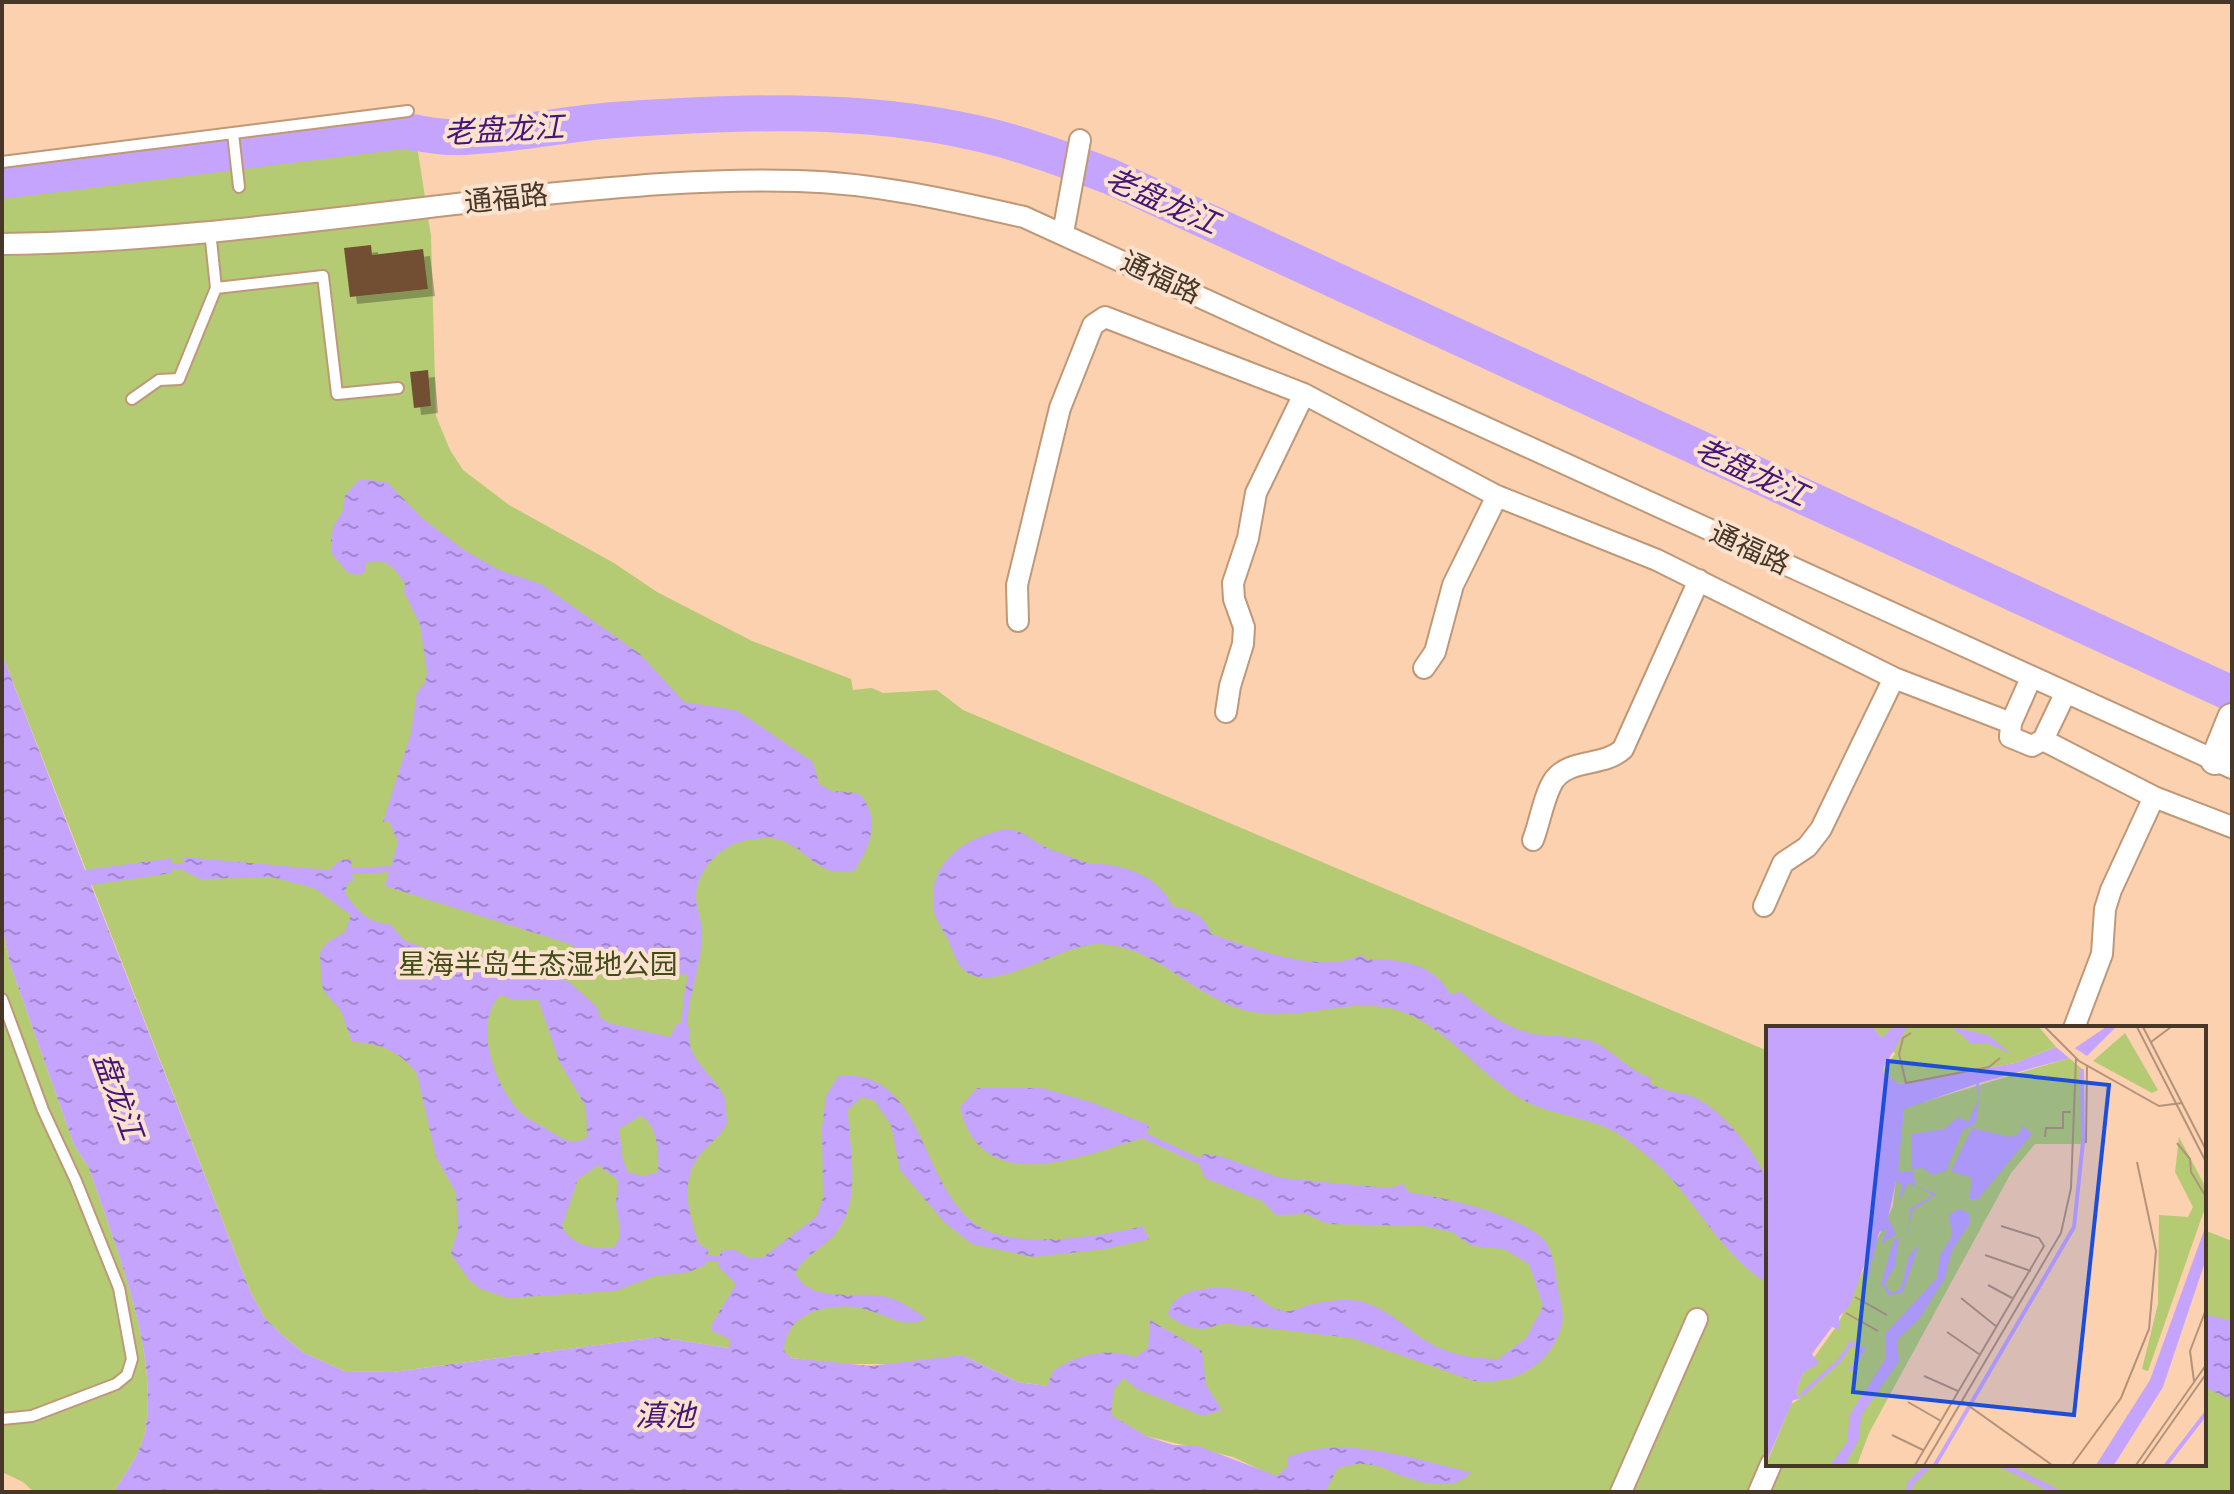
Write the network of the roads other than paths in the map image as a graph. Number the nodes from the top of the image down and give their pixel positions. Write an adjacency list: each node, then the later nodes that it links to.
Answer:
1 (408, 111): 2 (lane)
2 (233, 133): 4 (lane); 5 (lane)
3 (1080, 140): 7 (street)
4 (2, 162)
5 (239, 187)
6 (210, 231): 7 (street, 通福路); 8 (street, 通福路); 9 (lane)
7 (1063, 233): 18 (street, 通福路)
8 (2, 244)
9 (216, 288): 10 (lane); 12 (lane)
10 (398, 388)
11 (1304, 394): 13 (street); 15 (street); 20 (street)
12 (132, 399)
13 (1497, 496): 14 (street); 16 (street)
14 (1699, 580): 17 (street); 27 (street)
15 (1018, 621)
16 (1424, 668)
17 (1894, 678): 22 (street); 28 (street)
18 (2031, 678): 19 (street, 通福路); 22 (street)
19 (2065, 694): 23 (street); 24 (street, 通福路)
20 (1226, 712)
21 (2232, 718): 24 (street)
22 (2011, 723): 23 (street)
23 (2043, 740): 25 (street)
24 (2223, 764)
25 (2154, 797): 26 (street); 30 (street)
26 (2232, 827)
27 (1533, 840)
28 (1764, 906)
29 (2, 999): 32 (lane)
30 (2075, 1026)
31 (1697, 1319): 34 (street)
32 (2, 1419)
33 (1770, 1466): 35 (street)
34 (1621, 1492)
35 (1759, 1492)

